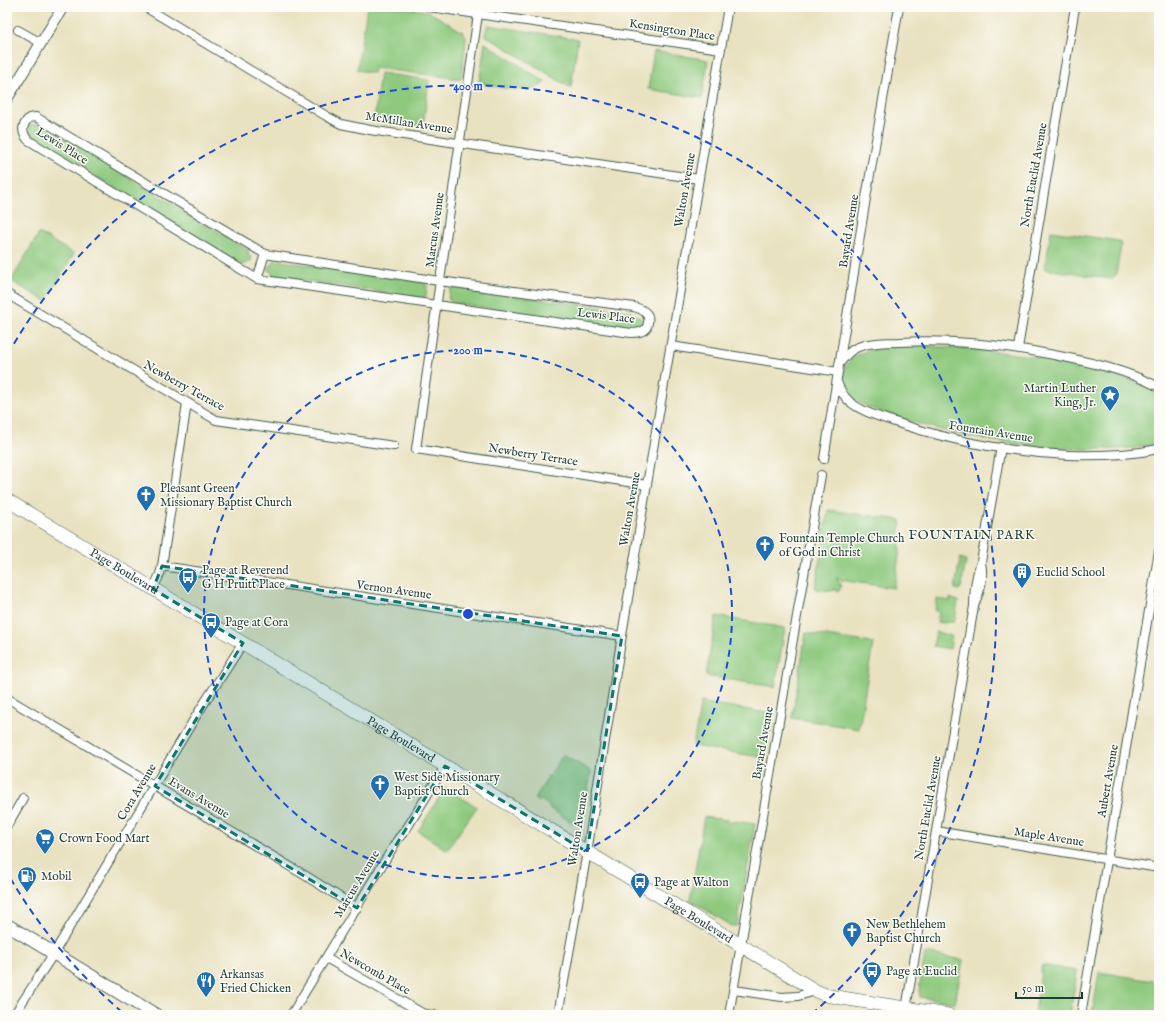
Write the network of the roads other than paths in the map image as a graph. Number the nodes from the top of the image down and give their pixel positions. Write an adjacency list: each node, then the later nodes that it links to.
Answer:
1 (63, 7): 9 (street)
2 (145, 7): 12 (street, McMillan Avenue)
3 (429, 7): 7 (street, Kensington Place)
4 (728, 7): 10 (street, Walton Avenue)
5 (899, 7): 21 (street, Bayard Avenue)
6 (1075, 7): 20 (street, North Euclid Avenue)
7 (478, 14): 10 (street, Kensington Place); 12 (street, Marcus Avenue)
8 (18, 30): 9 (street)
9 (41, 43): 11 (street)
10 (721, 49): 13 (street, Walton Avenue)
11 (7, 99)
12 (460, 143): 13 (street, McMillan Avenue); 16 (street, Marcus Avenue)
13 (699, 179): 19 (street, Walton Avenue)
14 (265, 254): 15 (street); 15 (street, Lewis Place); 16 (street, Lewis Place)
15 (257, 278): 18 (street, Lewis Place)
16 (440, 281): 18 (street, Marcus Avenue); 18 (street, Lewis Place)
17 (7, 294): 25 (street, Newberry Terrace)
18 (436, 304): 28 (street, Marcus Avenue)
19 (671, 346): 22 (street); 32 (street, Walton Avenue)
20 (1018, 348): 21 (street); 24 (street)
21 (839, 363): 22 (street, Bayard Avenue)
22 (838, 372): 23 (street, Bayard Avenue)
23 (837, 382): 27 (street, Fountain Avenue); 30 (street, Bayard Avenue)
24 (1159, 387)
25 (187, 403): 26 (street, Newberry Terrace); 35 (street)
26 (394, 446)
27 (1001, 447): 29 (street, Fountain Avenue); 44 (street, North Euclid Avenue)
28 (416, 449): 32 (street, Newberry Terrace)
29 (1159, 449)
30 (824, 459)
31 (821, 475): 50 (street, Bayard Avenue)
32 (647, 485): 37 (street, Walton Avenue)
33 (7, 500): 36 (main road, Page Boulevard)
34 (1159, 551): 46 (street, Aubert Avenue)
35 (162, 566): 36 (street); 37 (street, Vernon Avenue)
36 (153, 589): 38 (main road, Page Boulevard)
37 (622, 636): 45 (street, Walton Avenue)
38 (243, 643): 40 (main road, Page Boulevard); 41 (street, Cora Avenue)
39 (7, 698): 41 (street, Evans Avenue)
40 (445, 766): 45 (main road, Page Boulevard); 48 (street, Marcus Avenue)
41 (155, 786): 48 (street, Evans Avenue); 51 (street, Cora Avenue)
42 (23, 798): 43 (street)
43 (7, 826)
44 (936, 831): 46 (street, Maple Avenue); 55 (street, North Euclid Avenue)
45 (587, 852): 50 (main road, Page Boulevard); 60 (street, Walton Avenue)
46 (1107, 859): 47 (street, Maple Avenue); 63 (street, Aubert Avenue)
47 (1159, 868)
48 (357, 908): 52 (street, Marcus Avenue)
49 (7, 924): 51 (main road)
50 (741, 945): 53 (street, Bayard Avenue); 54 (main road, Page Boulevard)
51 (54, 953): 56 (street, Cora Avenue); 57 (main road)
52 (326, 958): 58 (street, Marcus Avenue); 59 (street, Newcomb Place)
53 (734, 990): 54 (street); 61 (street, Bayard Avenue)
54 (816, 991): 55 (main road, Page Boulevard)
55 (906, 1012): 62 (main road, Page Boulevard)
56 (14, 1015)
57 (156, 1015)
58 (291, 1015)
59 (434, 1015)
60 (558, 1015)
61 (730, 1015)
62 (948, 1015)
63 (1081, 1015)

